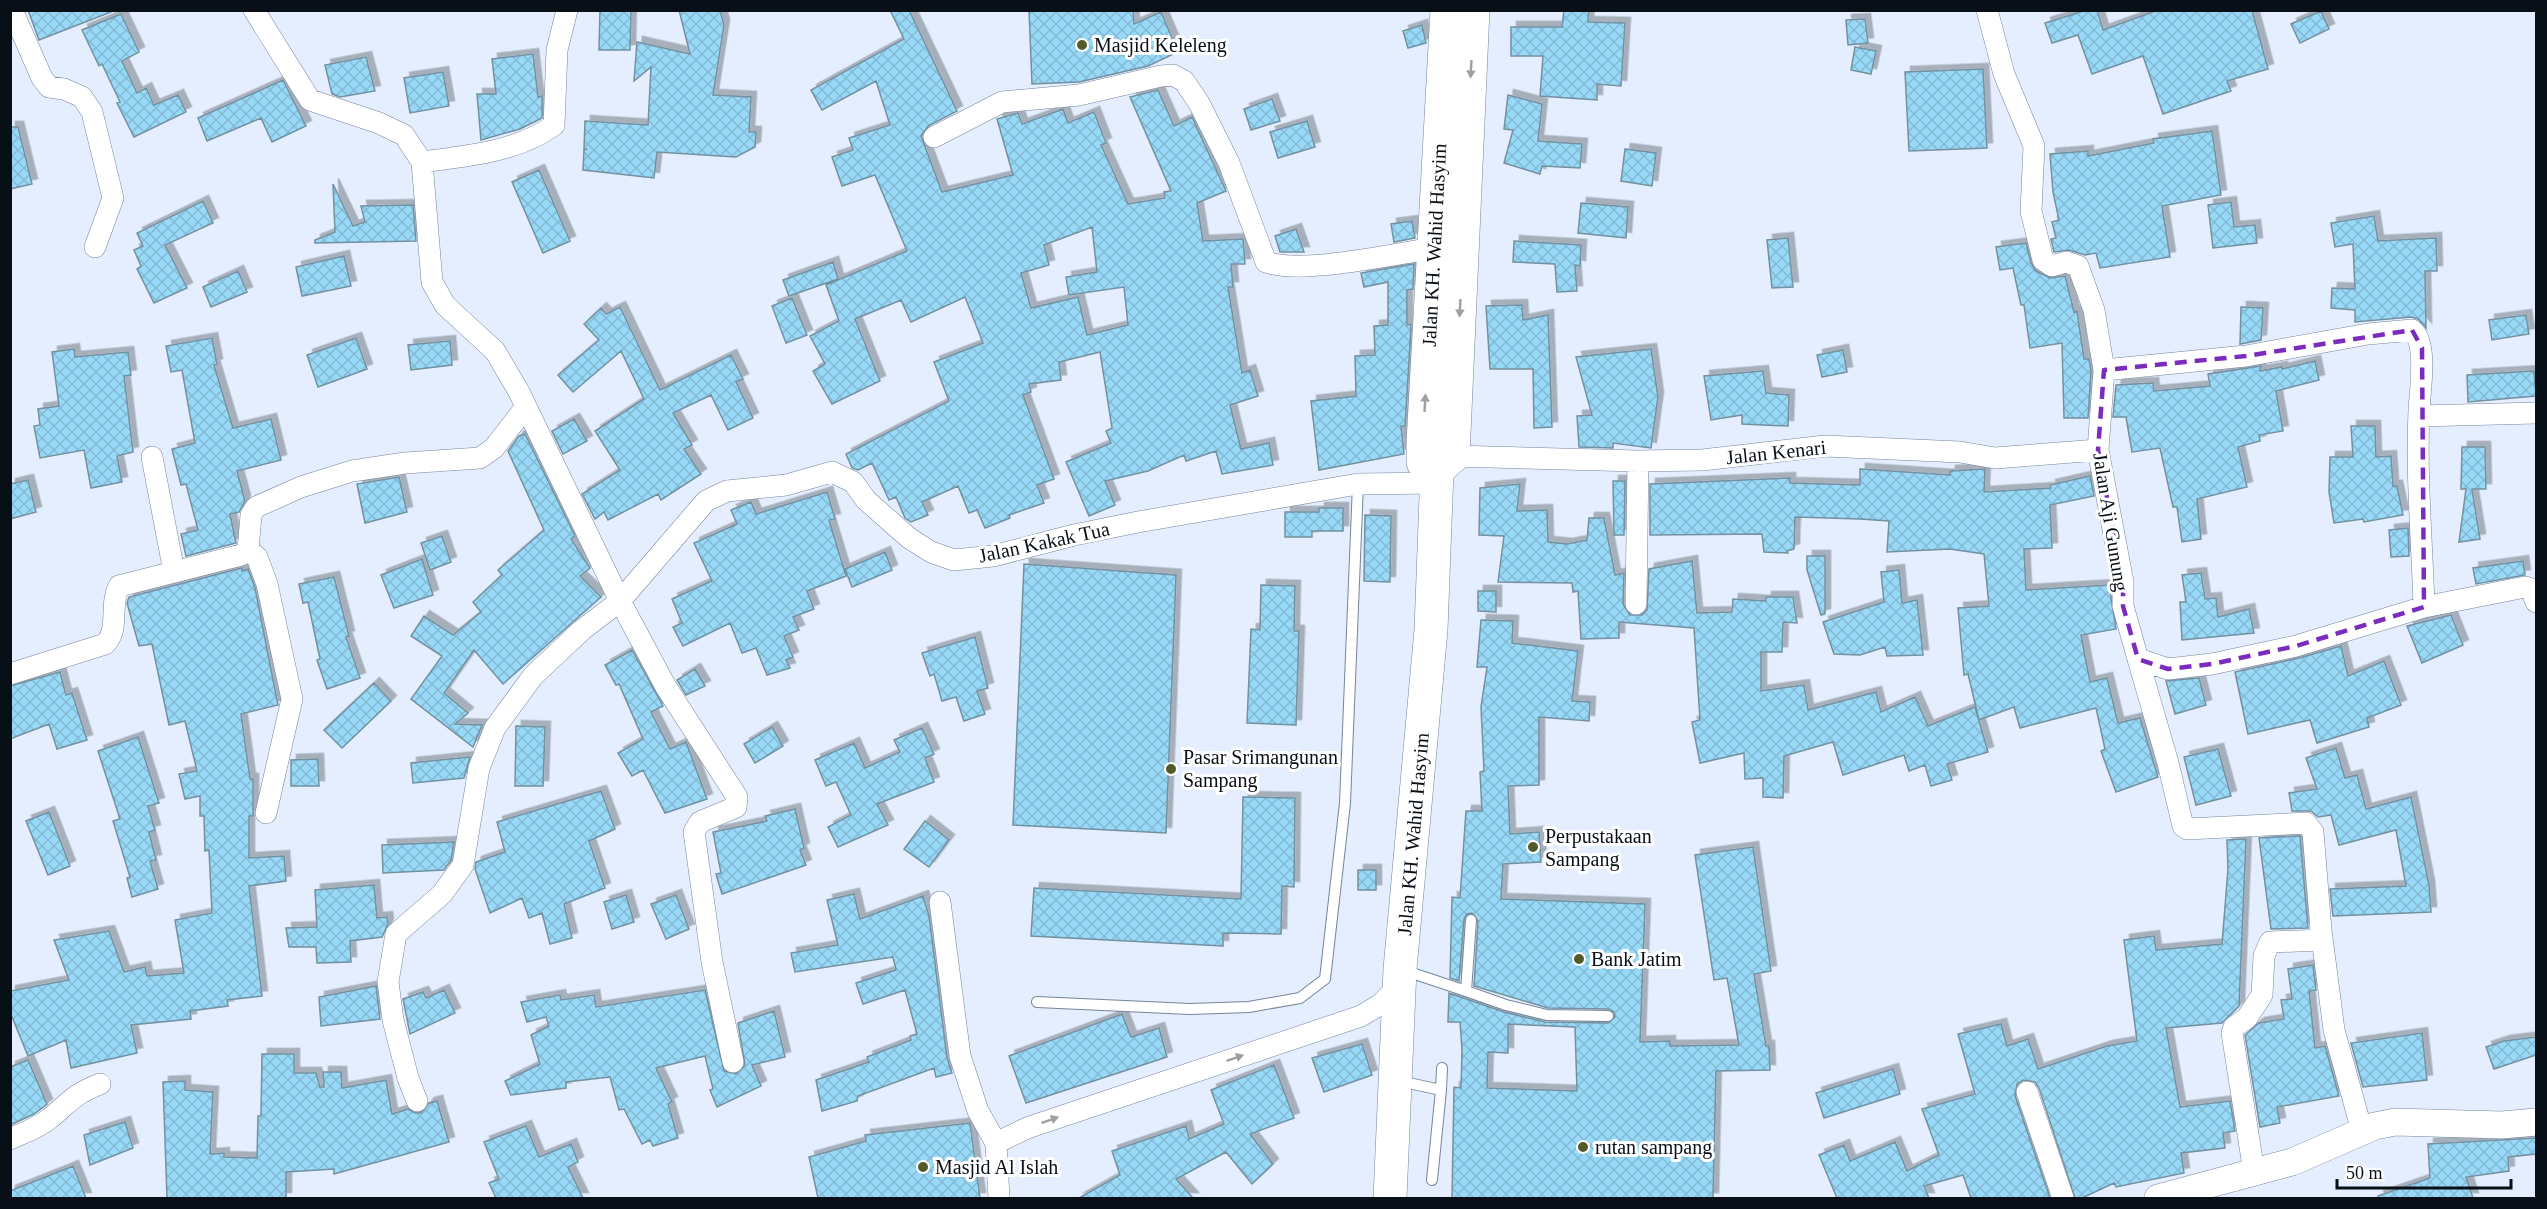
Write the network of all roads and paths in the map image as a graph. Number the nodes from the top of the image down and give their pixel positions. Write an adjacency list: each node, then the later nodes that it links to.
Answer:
1 (12, 10): 9 (street)
2 (254, 10): 8 (street)
3 (567, 10): 8 (street)
4 (1447, 10): 10 (highway, Jalan KH. Wahid Hasyim)
5 (1473, 10): 10 (highway, Jalan KH. Wahid Hasyim, one-way to 10)
6 (1987, 10): 11 (street, Jalan Aji Gunung)
7 (934, 137): 10 (street)
8 (422, 162): 12 (street)
9 (94, 247)
10 (1449, 249): 18 (highway, Jalan KH. Wahid Hasyim)
11 (2104, 370): 14 (street); 15 (street, Jalan Aji Gunung)
12 (525, 408): 20 (street); 22 (street)
13 (2536, 413): 14 (street)
14 (2419, 416): 25 (street)
15 (2098, 450): 17 (street, Jalan Kenari); 26 (street, Jalan Aji Gunung)
16 (152, 457): 21 (street)
17 (1638, 461): 18 (street, Jalan Kenari); 24 (street)
18 (1442, 470): 19 (street, Jalan Kakak Tua); 32 (highway, Jalan KH. Wahid Hasyim)
19 (1358, 484): 22 (street, Jalan Kakak Tua); 34 (lane)
20 (248, 550): 21 (street); 28 (street)
21 (174, 572): 27 (street)
22 (620, 601): 37 (street); 43 (street, Jalan Kakak Tua)
23 (2536, 602): 25 (street)
24 (1636, 604)
25 (2424, 607): 26 (street)
26 (2138, 659): 31 (street, Jalan Aji Gunung)
27 (10, 674)
28 (266, 813)
29 (940, 902): 47 (street)
30 (1471, 920): 33 (lane)
31 (2322, 940): 45 (street); 48 (street)
32 (1400, 977): 33 (lane); 35 (street); 38 (highway, Jalan KH. Wahid Hasyim)
33 (1466, 991): 36 (lane)
34 (1037, 1002)
35 (1361, 1016): 38 (street); 47 (street, one-way to 35)
36 (1608, 1016)
37 (734, 1062)
38 (1397, 1066): 41 (lane); 51 (highway, Jalan KH. Wahid Hasyim)
39 (1442, 1068): 41 (lane)
40 (100, 1084): 46 (street)
41 (1441, 1090): 49 (lane)
42 (2027, 1092): 52 (street)
43 (417, 1101)
44 (2536, 1122): 45 (street)
45 (2362, 1131): 48 (street)
46 (10, 1139)
47 (996, 1143): 50 (street)
48 (2254, 1172): 53 (street)
49 (1432, 1180)
50 (999, 1198)
51 (1390, 1198)
52 (2063, 1198)
53 (2158, 1198)

